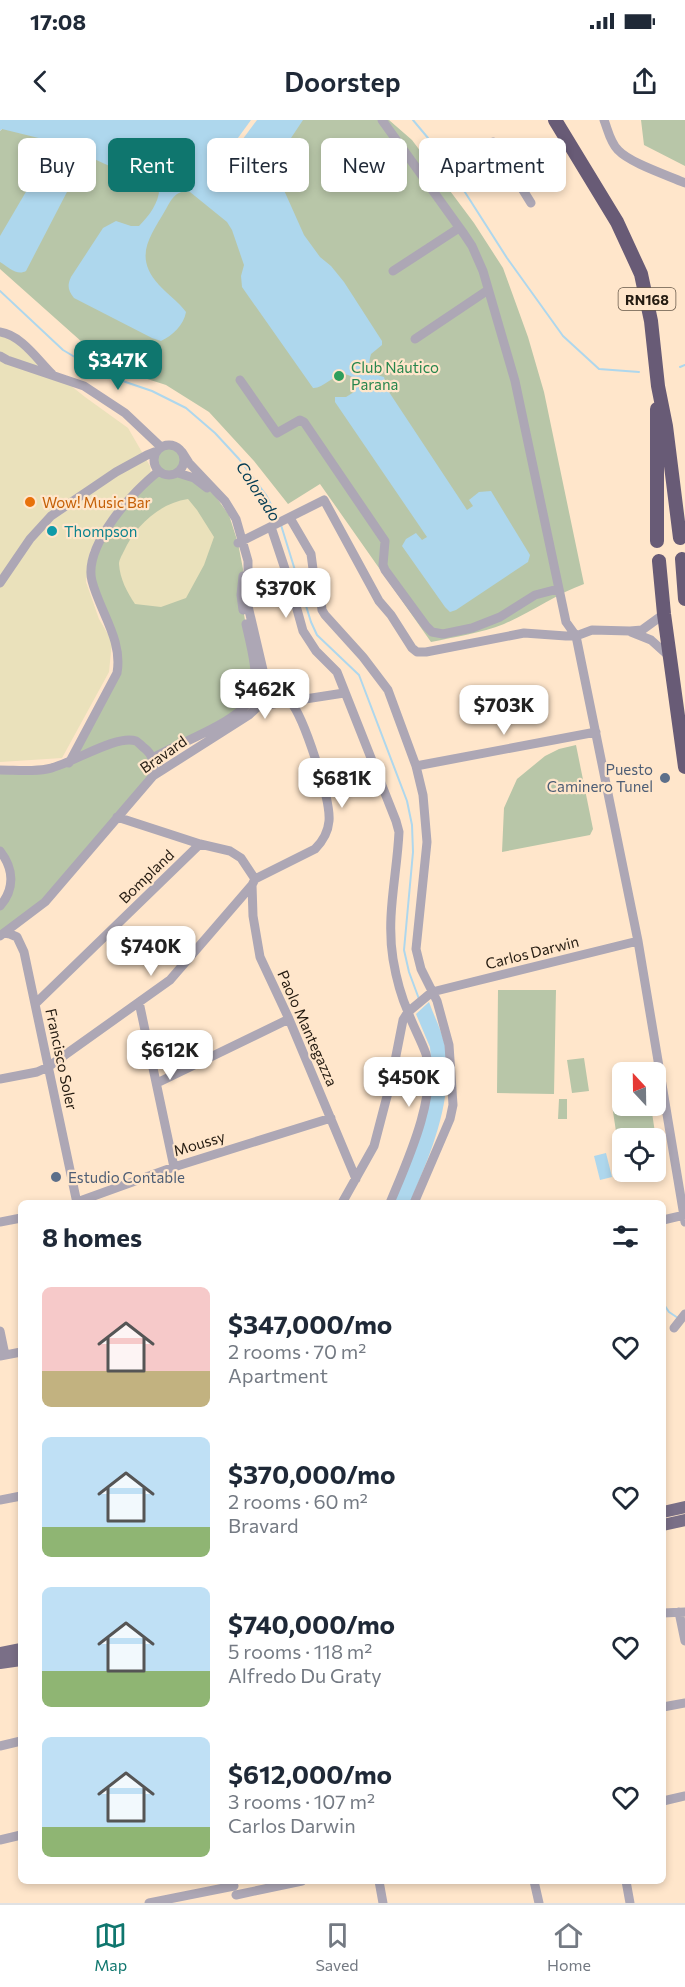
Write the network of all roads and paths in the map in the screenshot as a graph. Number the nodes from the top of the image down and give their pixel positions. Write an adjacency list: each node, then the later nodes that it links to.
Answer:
1 (382, 120): 7 (street)
2 (555, 120): 15 (highway, RN168)
3 (604, 120): 4 (street)
4 (685, 183)
5 (524, 192): 6 (street)
6 (531, 203)
7 (459, 228): 8 (street); 9 (street)
8 (393, 271)
9 (488, 290): 11 (street); 30 (street)
10 (0, 332): 13 (street)
11 (415, 339)
12 (0, 356): 13 (street)
13 (52, 374): 16 (street)
14 (240, 380): 30 (street)
15 (658, 386): 24 (highway, RN168); 25 (highway, RN168)
16 (159, 449): 17 (street); 18 (street); 19 (street)
17 (182, 452): 20 (street); 26 (street, Bravard)
18 (134, 461): 21 (street); 29 (street)
19 (159, 471): 20 (street); 21 (street)
20 (178, 473): 26 (street, Bravard)
21 (149, 479): 41 (street)
22 (290, 518): 23 (street); 34 (street); 42 (street)
23 (271, 527): 26 (street); 36 (street)
24 (680, 538)
25 (657, 541)
26 (240, 542): 38 (street, Bravard); 40 (street, Bravard)
27 (682, 559): 31 (highway)
28 (659, 561): 32 (highway)
29 (0, 583)
30 (558, 589): 34 (street)
31 (685, 598)
32 (664, 614): 33 (street); 35 (highway)
33 (630, 632): 34 (street); 35 (street)
34 (576, 636): 39 (street)
35 (671, 658): 43 (highway)
36 (344, 693): 37 (street); 58 (street)
37 (290, 701): 38 (street); 49 (street)
38 (260, 706): 45 (street, Bravard)
39 (596, 732): 42 (street); 54 (street)
40 (153, 758): 41 (street); 45 (street)
41 (69, 763): 44 (street)
42 (416, 766): 55 (street)
43 (685, 767)
44 (0, 770)
45 (153, 776): 46 (street, Bravard)
46 (117, 817): 47 (street); 53 (street, Bravard)
47 (200, 844): 49 (street); 57 (street, Bompland)
48 (2, 854): 50 (street)
49 (253, 882): 51 (street); 52 (street, Paolo Mantegazza)
50 (0, 906)
51 (232, 908): 52 (street); 56 (street)
52 (253, 916): 59 (street, Paolo Mantegazza)
53 (2, 935): 57 (street, Francisco Soler)
54 (638, 940): 55 (street, Carlos Darwin); 71 (street)
55 (430, 993): 58 (street); 70 (street)
56 (139, 1002): 60 (street); 62 (street)
57 (35, 1004): 60 (street, Francisco Soler)
58 (410, 1009): 65 (street); 69 (street)
59 (289, 1019): 62 (street); 63 (street, Paolo Mantegazza)
60 (48, 1067): 61 (street); 66 (street, Francisco Soler)
61 (0, 1079)
62 (157, 1083): 64 (street)
63 (331, 1118): 64 (street, Moussy); 65 (street, Paolo Mantegazza)
64 (174, 1167): 67 (street, Moussy)
65 (356, 1179): 68 (street)
66 (77, 1200)
67 (83, 1200)
68 (344, 1200)
69 (391, 1200)
70 (415, 1200)
71 (685, 1218): 73 (street)
72 (18, 1219): 74 (street)
73 (666, 1220)
74 (0, 1222)
75 (685, 1314): 76 (street)
76 (674, 1328)
77 (0, 1331): 79 (street)
78 (18, 1353): 79 (street)
79 (2, 1356)
80 (18, 1497): 81 (street)
81 (0, 1500)
82 (685, 1507): 83 (main road)
83 (666, 1511)
84 (685, 1520): 85 (main road)
85 (666, 1524)
86 (682, 1612): 87 (street); 88 (street)
87 (666, 1613)
88 (685, 1641)
89 (18, 1650): 90 (main road)
90 (0, 1653)
91 (18, 1661): 92 (main road)
92 (0, 1664)
93 (685, 1702): 94 (street)
94 (666, 1706)
95 (18, 1743): 96 (street)
96 (0, 1746)
97 (685, 1796): 98 (street)
98 (666, 1800)
99 (18, 1836): 100 (street)
100 (0, 1840)
101 (277, 1884): 105 (street)
102 (379, 1884): 107 (street)
103 (535, 1884): 108 (street)
104 (627, 1884): 109 (street)
105 (235, 1891): 106 (street)
106 (150, 1903)
107 (383, 1903)
108 (538, 1903)
109 (630, 1903)

